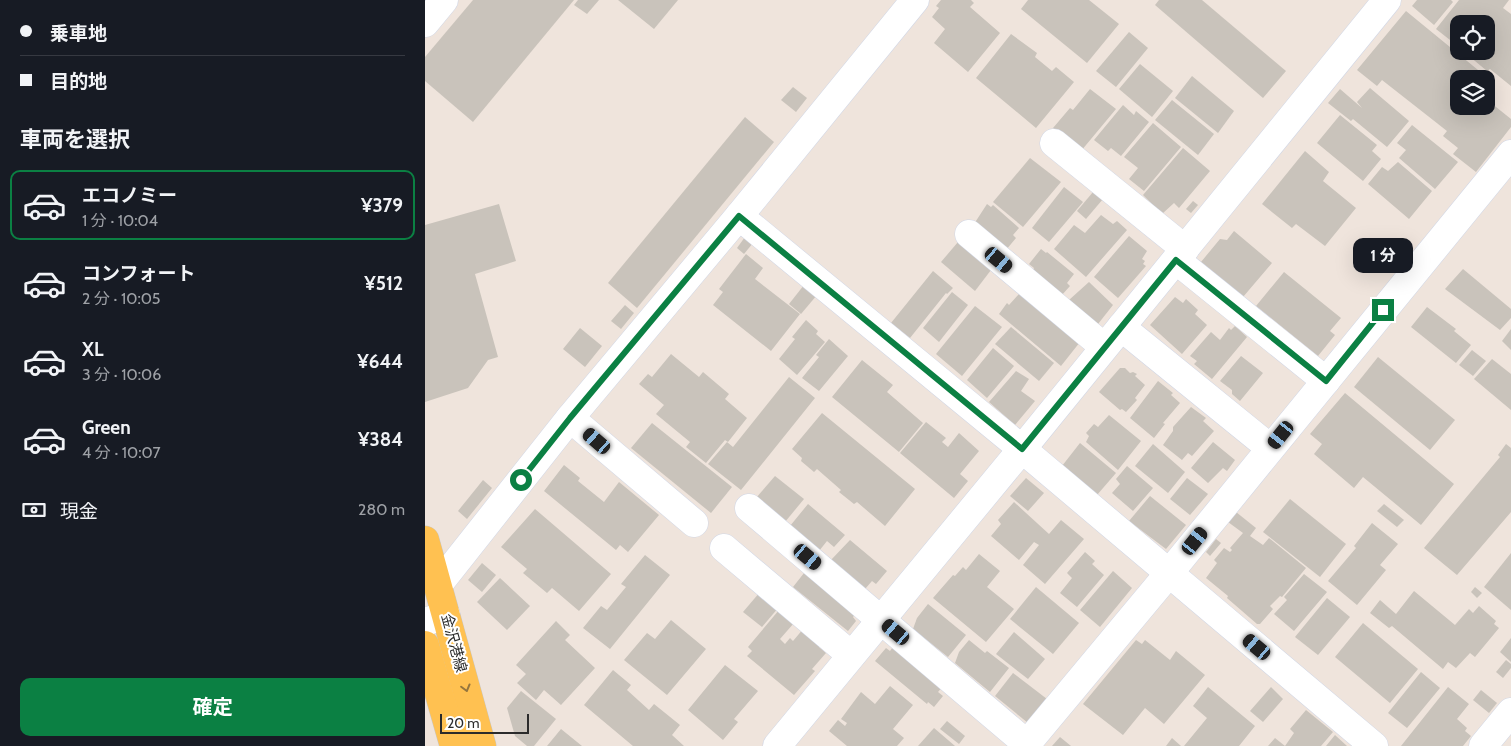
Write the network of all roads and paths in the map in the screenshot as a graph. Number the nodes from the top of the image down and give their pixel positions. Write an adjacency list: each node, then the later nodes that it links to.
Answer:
1 (444, 0): 4 (street)
2 (915, 0): 7 (street)
3 (1387, 0): 9 (street)
4 (425, 23)
5 (1054, 143): 9 (street)
6 (1511, 154): 12 (street)
7 (739, 216): 13 (street); 15 (street)
8 (969, 234): 11 (street)
9 (1180, 254): 10 (street); 12 (street)
10 (1121, 327): 11 (street); 14 (street)
11 (1105, 348): 15 (street)
12 (1326, 381): 14 (street)
13 (570, 418): 17 (street); 21 (street)
14 (1270, 448): 20 (street)
15 (1022, 449): 20 (street); 23 (street)
16 (749, 508): 23 (street)
17 (694, 523)
18 (425, 540): 21 (main road, 金沢港線)
19 (724, 548): 25 (street)
20 (1170, 572): 27 (street); 31 (street)
21 (437, 585): 22 (main road, 金沢港線)
22 (436, 619): 29 (main road, 金沢港線, one-way to 29)
23 (881, 619): 25 (street); 27 (street)
24 (425, 645): 28 (main road, 金沢港線)
25 (851, 655): 30 (street)
26 (1511, 712): 32 (street)
27 (1026, 745)
28 (454, 746)
29 (482, 746)
30 (777, 746)
31 (1374, 746)
32 (1483, 746)

